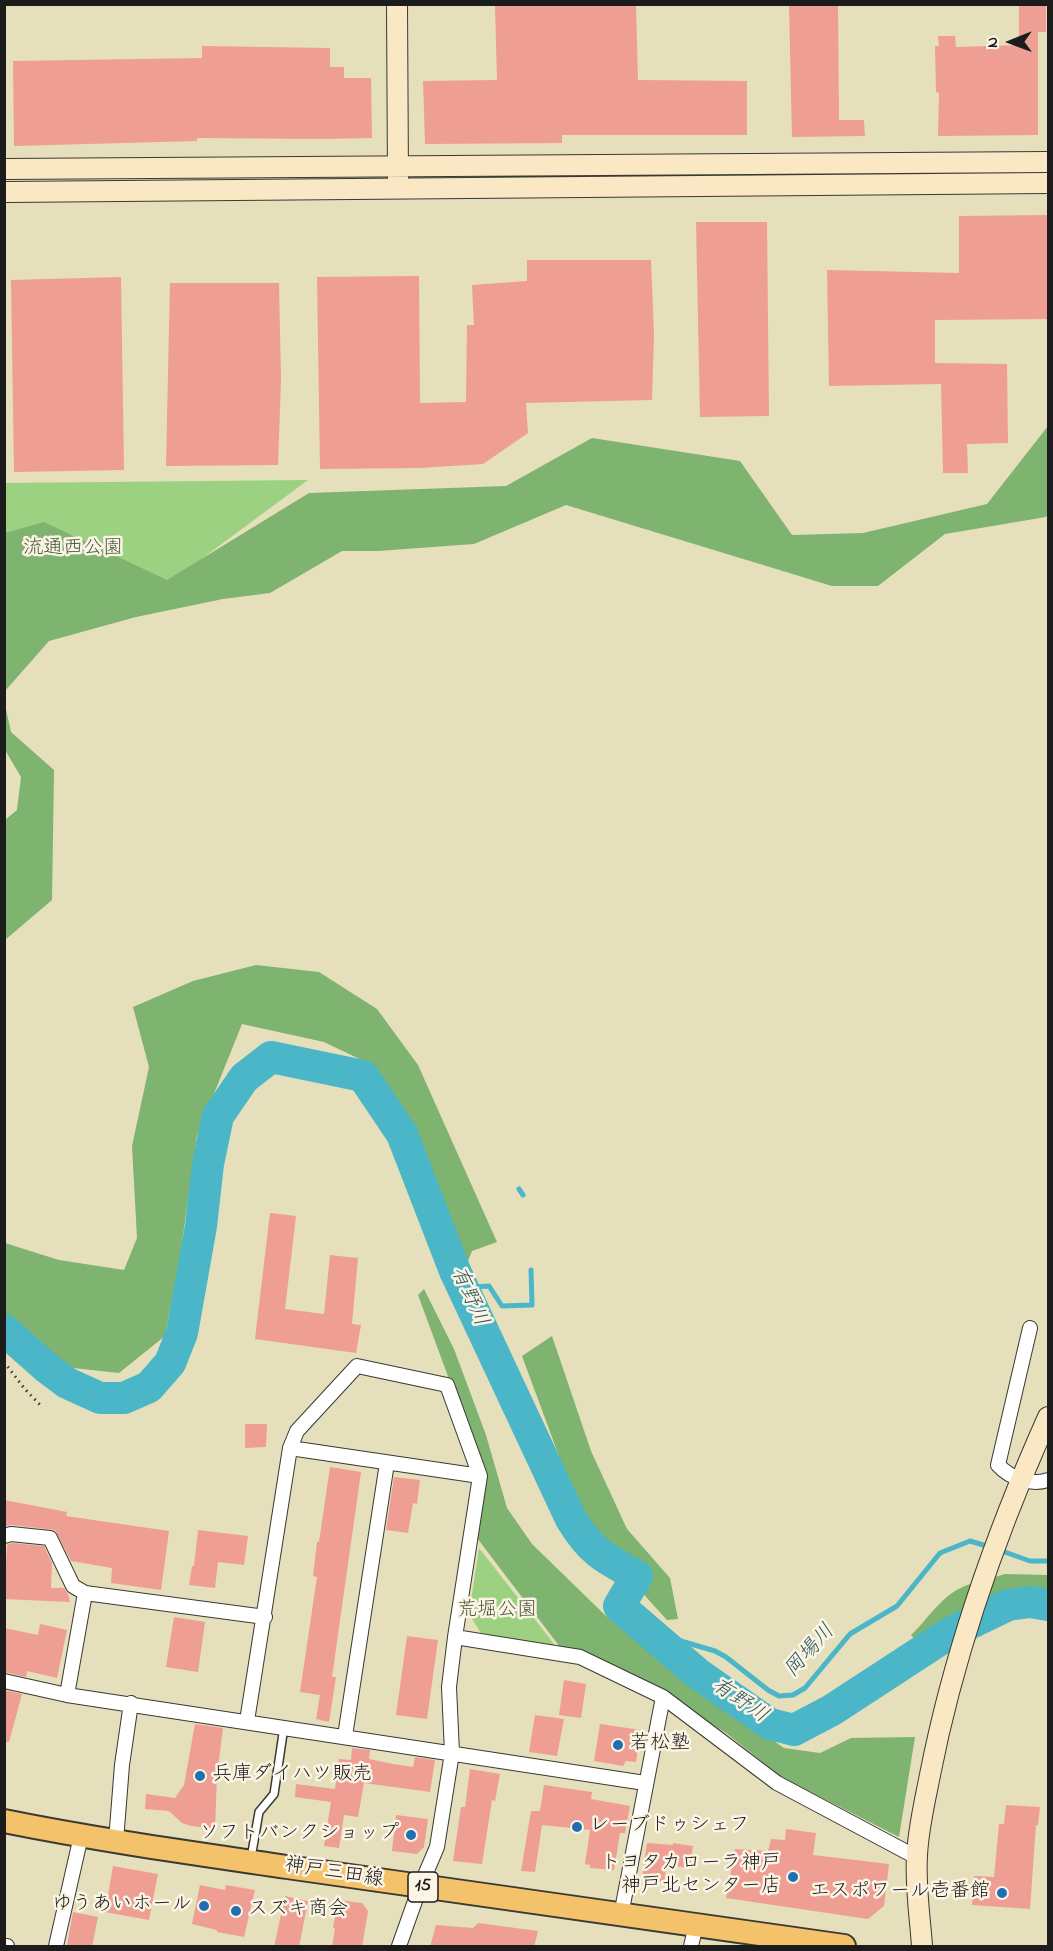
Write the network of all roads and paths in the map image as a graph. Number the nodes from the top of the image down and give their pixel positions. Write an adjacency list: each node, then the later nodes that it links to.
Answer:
1 (397, 4): 3 (street)
2 (1048, 162): 3 (street)
3 (398, 166): 4 (street); 6 (street)
4 (4, 169)
5 (1048, 183): 6 (street)
6 (398, 189): 7 (street)
7 (4, 192)
8 (1030, 1328): 15 (street)
9 (4, 1362): 10 (path)
10 (42, 1407)
11 (1048, 1417): 15 (street)
12 (290, 1448): 13 (street); 14 (street); 19 (street)
13 (387, 1463): 14 (street); 27 (street)
14 (480, 1476): 20 (street)
15 (1021, 1479): 16 (street); 33 (street)
16 (1048, 1480)
17 (4, 1536): 18 (street)
18 (85, 1593): 19 (street); 22 (street)
19 (265, 1617): 25 (street)
20 (455, 1637): 23 (street); 28 (street)
21 (4, 1681): 22 (street)
22 (67, 1695): 24 (street)
23 (663, 1697): 29 (street); 33 (street)
24 (131, 1703): 25 (street); 32 (street)
25 (247, 1721): 26 (street)
26 (284, 1727): 27 (street); 34 (lane)
27 (345, 1736): 28 (street)
28 (452, 1753): 29 (street); 35 (street)
29 (645, 1783): 36 (street)
30 (4, 1821): 31 (main road, 神戸三田線 / 15)
31 (81, 1836): 32 (main road, 神戸三田線 / 15); 38 (street)
32 (116, 1841): 34 (main road, 神戸三田線 / 15)
33 (916, 1857): 41 (street)
34 (251, 1862): 35 (main road, 神戸三田線 / 15)
35 (420, 1887): 36 (main road, 神戸三田線 / 15); 39 (street)
36 (621, 1915): 37 (main road, 神戸三田線 / 15)
37 (693, 1936): 40 (main road, 神戸三田線 / 15)
38 (56, 1947)
39 (399, 1947)
40 (844, 1947)
41 (922, 1947)

